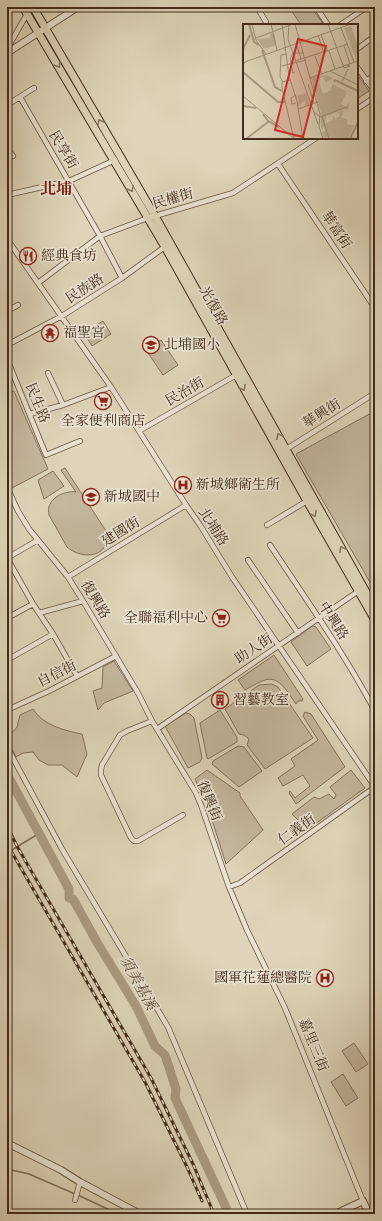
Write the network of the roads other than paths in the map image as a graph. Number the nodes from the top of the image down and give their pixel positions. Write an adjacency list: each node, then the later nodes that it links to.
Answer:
1 (23, 7): 7 (main road, 光復路)
2 (32, 7): 11 (main road, 光復路)
3 (78, 7): 11 (street)
4 (257, 7): 8 (street)
5 (317, 7): 9 (street)
6 (367, 7): 10 (street)
7 (27, 14): 12 (main road, 光復路); 14 (street)
8 (266, 22)
9 (327, 24)
10 (342, 24)
11 (46, 28): 12 (street); 29 (main road, 光復路, one-way to 11)
12 (38, 32): 16 (street); 29 (main road, 光復路, one-way to 29)
13 (375, 36): 15 (street)
14 (7, 48)
15 (358, 48)
16 (7, 53)
17 (358, 69): 19 (street)
18 (375, 75): 19 (street)
19 (366, 81): 21 (street)
20 (34, 88): 22 (street)
21 (375, 92)
22 (20, 97): 24 (street); 31 (street, 民享街)
23 (375, 97): 25 (street)
24 (7, 105)
25 (358, 108)
26 (315, 139): 30 (street, 民權街)
27 (7, 148): 28 (street)
28 (13, 156)
29 (118, 159): 31 (street); 33 (main road, 光復路); 34 (main road, 光復路, one-way to 34)
30 (278, 164): 33 (street, 民權街); 41 (street, 華富街)
31 (69, 181): 32 (street); 35 (street, 民享街)
32 (7, 195)
33 (156, 216): 34 (street, 民權街); 37 (main road, 光復路)
34 (148, 218): 35 (street, 民權街); 37 (main road, 光復路)
35 (100, 236): 38 (street, 民享街); 39 (street, 民權街)
36 (7, 239): 39 (street, 北埔路)
37 (167, 245): 38 (street, 民族路); 46 (main road, 光復路); 48 (main road, 光復路)
38 (122, 278): 43 (street, 民族路)
39 (38, 283): 43 (street, 北埔路)
40 (18, 305): 42 (street)
41 (375, 308)
42 (7, 311)
43 (62, 316): 44 (street, 民族路); 49 (street, 北埔路)
44 (7, 345)
45 (7, 360): 52 (street, 民生路)
46 (243, 371): 48 (street, 民治街); 55 (main road, 光復路, one-way to 46)
47 (48, 373): 51 (street)
48 (236, 375): 53 (street, 民治街); 55 (main road, 光復路, one-way to 55)
49 (111, 388): 51 (street); 53 (street, 北埔路)
50 (375, 393): 55 (street, 華興街)
51 (63, 405): 52 (street)
52 (30, 414): 54 (street, 民生路)
53 (139, 431): 58 (street, 北埔路)
54 (80, 441)
55 (283, 451): 57 (main road, 光復路); 65 (main road, 光復路, one-way to 55)
56 (7, 491): 60 (street, 復興路)
57 (307, 502): 59 (street); 65 (main road, 光復路, one-way to 65)
58 (186, 505): 64 (street, 建國街); 75 (street, 北埔路)
59 (267, 525)
60 (38, 540): 62 (street); 64 (street, 復興路)
61 (270, 545): 71 (street, 中興路)
62 (7, 558): 67 (street)
63 (248, 560): 73 (street)
64 (68, 576): 66 (street, 復興路)
65 (361, 589): 68 (main road, 光復路); 71 (street, 助人街); 72 (main road, 光復路)
66 (83, 601): 69 (street); 76 (street, 復興路)
67 (33, 604): 69 (street); 70 (street)
68 (375, 608)
69 (40, 614): 74 (street)
70 (7, 618)
71 (319, 618): 73 (street, 助人街); 80 (street, 中興路)
72 (375, 620)
73 (298, 633): 75 (street, 助人街)
74 (53, 634): 77 (street); 78 (street)
75 (279, 646): 82 (street, 助人街); 84 (street, 北埔路)
76 (116, 656): 78 (street, 自信街); 81 (street, 復興路)
77 (7, 660)
78 (77, 676): 79 (street, 自信街)
79 (7, 710)
80 (375, 711)
81 (152, 721): 82 (street, 復興路); 85 (street)
82 (157, 729): 86 (street, 復興街)
83 (7, 747): 92 (street)
84 (375, 787): 86 (street, 仁義街)
85 (183, 815)
86 (229, 888): 90 (street, 嘉里三街)
87 (7, 1143): 88 (street)
88 (80, 1182): 89 (street); 91 (street)
89 (75, 1200)
90 (363, 1201): 93 (street); 94 (street, 嘉里三街)
91 (140, 1214)
92 (247, 1214)
93 (335, 1214)
94 (369, 1214)

